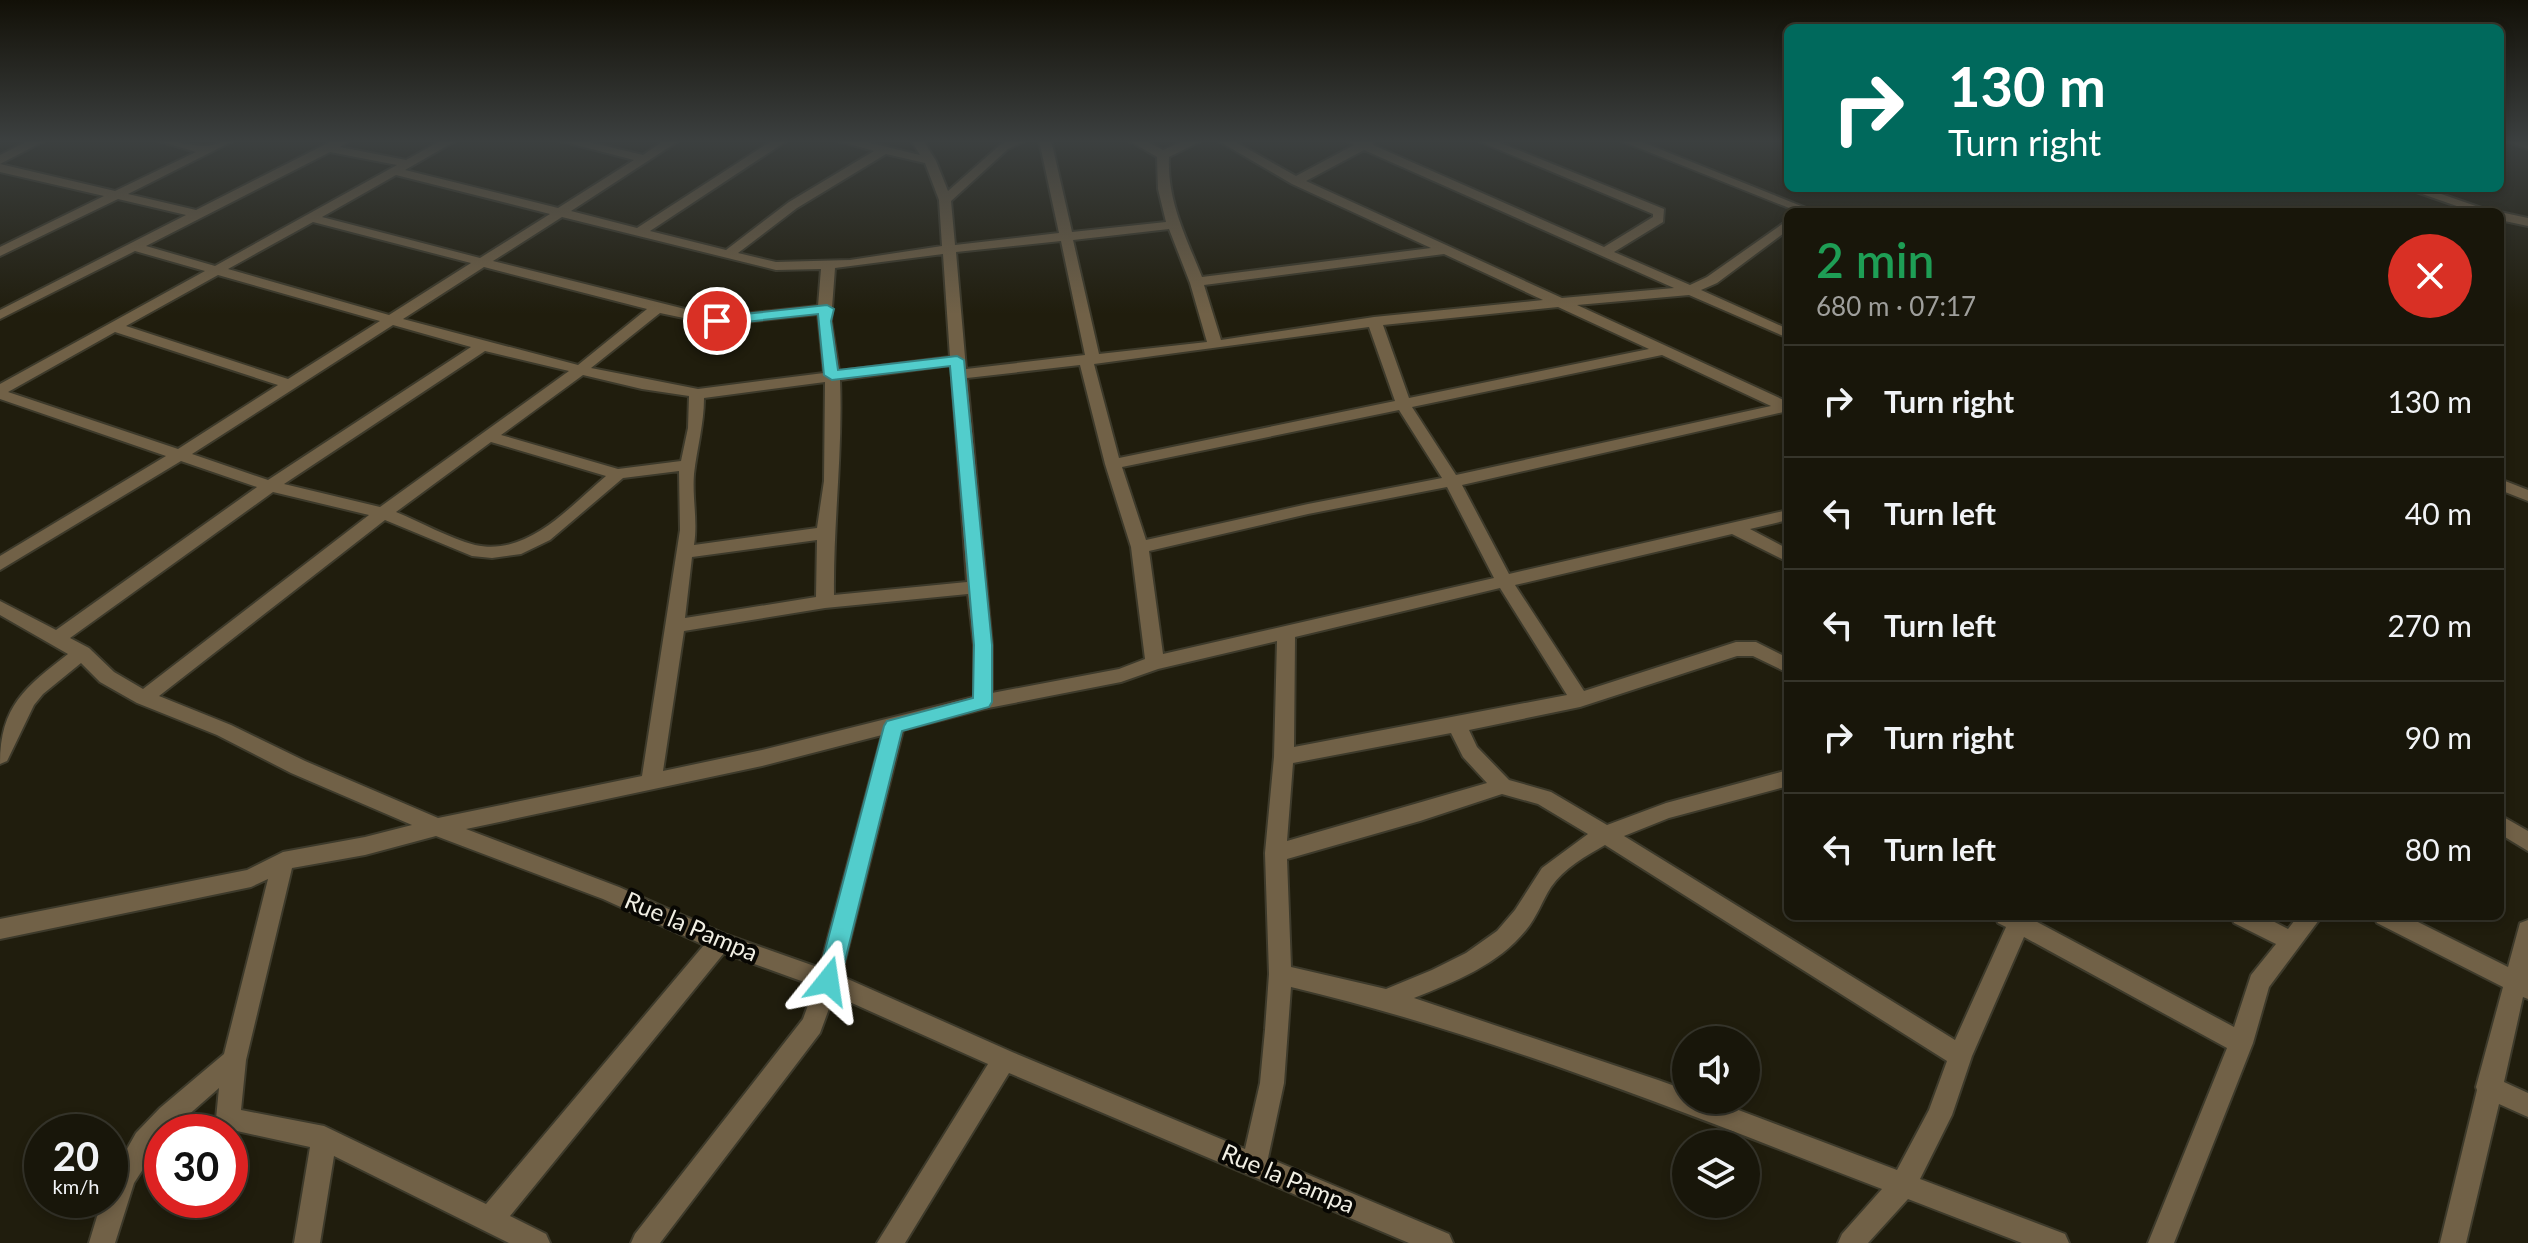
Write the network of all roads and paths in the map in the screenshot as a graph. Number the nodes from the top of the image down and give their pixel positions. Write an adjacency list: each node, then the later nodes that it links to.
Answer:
1 (111, 198): 31 (street)
2 (135, 198): 20 (street)
3 (229, 198): 20 (street)
4 (349, 198): 22 (street)
5 (507, 198): 19 (street)
6 (583, 198): 19 (street)
7 (692, 198): 26 (street)
8 (805, 198): 33 (street)
9 (1058, 198): 27 (street)
10 (1166, 198): 24 (street)
11 (1333, 198): 30 (street)
12 (1484, 198): 32 (street)
13 (1625, 198): 32 (street)
14 (1773, 198): 17 (street)
15 (2443, 198): 18 (street)
16 (945, 200): 29 (street)
17 (1798, 208)
18 (2474, 208)
19 (559, 213): 26 (street); 34 (street)
20 (197, 214): 28 (street)
21 (2504, 217): 23 (street)
22 (313, 218): 34 (street); 36 (street)
23 (2528, 222)
24 (1172, 225): 27 (street); 37 (street)
25 (1784, 227): 38 (street)
26 (639, 232): 33 (street)
27 (1067, 235): 29 (street); 50 (street)
28 (135, 247): 36 (street); 42 (street)
29 (949, 250): 35 (street); 51 (street)
30 (1448, 250): 37 (street); 39 (street)
31 (0, 252)
32 (1603, 253): 38 (street)
33 (728, 254): 35 (street)
34 (479, 263): 40 (street); 43 (street)
35 (828, 266): 41 (street)
36 (220, 270): 43 (street); 45 (street)
37 (1197, 282): 47 (street)
38 (1689, 291): 39 (street); 46 (street)
39 (1560, 304): 44 (street); 49 (street)
40 (657, 308): 41 (street); 52 (street)
41 (827, 309): 53 (street)
42 (0, 315)
43 (395, 319): 48 (street); 54 (street)
44 (1374, 321): 47 (street); 57 (street)
45 (115, 327): 54 (street); 55 (street)
46 (1784, 332)
47 (1215, 344): 50 (street)
48 (483, 346): 52 (street); 66 (street)
49 (1662, 351): 57 (street); 58 (street)
50 (1090, 359): 51 (street); 62 (street)
51 (958, 367): 53 (street); 78 (street)
52 (579, 371): 56 (street); 60 (street)
53 (832, 375): 56 (street); 72 (street)
54 (289, 384): 61 (street)
55 (0, 392): 61 (street)
56 (697, 394): 63 (street)
57 (1404, 406): 62 (street); 65 (street)
58 (1784, 407)
59 (1784, 408): 65 (street)
60 (491, 437): 64 (street); 69 (street)
61 (181, 454): 66 (street); 76 (street)
62 (1113, 464): 73 (street)
63 (688, 465): 64 (street); 74 (street)
64 (618, 474): 69 (street)
65 (1452, 481): 73 (street); 77 (street)
66 (270, 486): 69 (street); 83 (street)
67 (2504, 486): 68 (street)
68 (2528, 496)
69 (383, 513): 87 (street)
70 (1784, 516): 71 (street)
71 (1736, 529): 75 (street); 77 (street)
72 (825, 533): 74 (street); 79 (street)
73 (1140, 547): 85 (street)
74 (684, 552): 81 (street)
75 (1784, 554)
76 (0, 564)
77 (1504, 582): 82 (street); 88 (street)
78 (976, 587): 79 (street); 89 (street)
79 (825, 602): 81 (street)
80 (0, 607): 83 (street, Rue la Pampa)
81 (676, 626): 94 (street)
82 (1286, 634): 85 (street); 93 (street)
83 (56, 639): 84 (street, Rue la Pampa)
84 (82, 653): 87 (street, Rue la Pampa); 92 (street)
85 (1155, 663): 89 (street)
86 (1784, 664): 88 (street)
87 (144, 698): 98 (street, Rue la Pampa)
88 (1580, 700): 90 (street)
89 (983, 702): 91 (street)
90 (1457, 725): 93 (street); 96 (street)
91 (894, 726): 94 (street); 112 (street)
92 (0, 756)
93 (1284, 757): 101 (street)
94 (651, 781): 98 (street)
95 (1783, 784): 99 (street)
96 (1502, 786): 99 (street); 101 (street)
97 (2504, 826): 100 (street)
98 (437, 827): 102 (street); 110 (street, Rue la Pampa)
99 (1608, 836): 114 (street); 116 (street)
100 (2528, 842)
101 (1276, 853): 111 (street)
102 (283, 861): 107 (street); 117 (street)
103 (2013, 920): 115 (street); 116 (street)
104 (2250, 920): 109 (street)
105 (2307, 920): 109 (street)
106 (2393, 920): 113 (street)
107 (0, 929)
108 (2528, 930): 113 (street)
109 (2289, 940): 115 (street)
110 (720, 942): 112 (street, Rue la Pampa); 124 (street)
111 (1280, 974): 114 (street); 122 (street)
112 (828, 981): 118 (street, Rue la Pampa); 128 (street)
113 (2522, 986): 119 (street)
114 (1386, 999): 123 (street)
115 (2241, 1043): 133 (street)
116 (1960, 1056): 123 (street)
117 (234, 1060): 121 (street); 125 (street)
118 (1004, 1060): 122 (street, Rue la Pampa); 129 (street)
119 (2488, 1087): 120 (street); 134 (street)
120 (2528, 1105)
121 (324, 1138): 124 (street); 126 (street)
122 (1254, 1164): 130 (street, Rue la Pampa)
123 (1903, 1185): 131 (street); 132 (street)
124 (489, 1221): 127 (street)
125 (102, 1243)
126 (307, 1243)
127 (537, 1243)
128 (644, 1243)
129 (890, 1243)
130 (1440, 1243)
131 (1851, 1243)
132 (2056, 1243)
133 (2161, 1243)
134 (2453, 1243)

